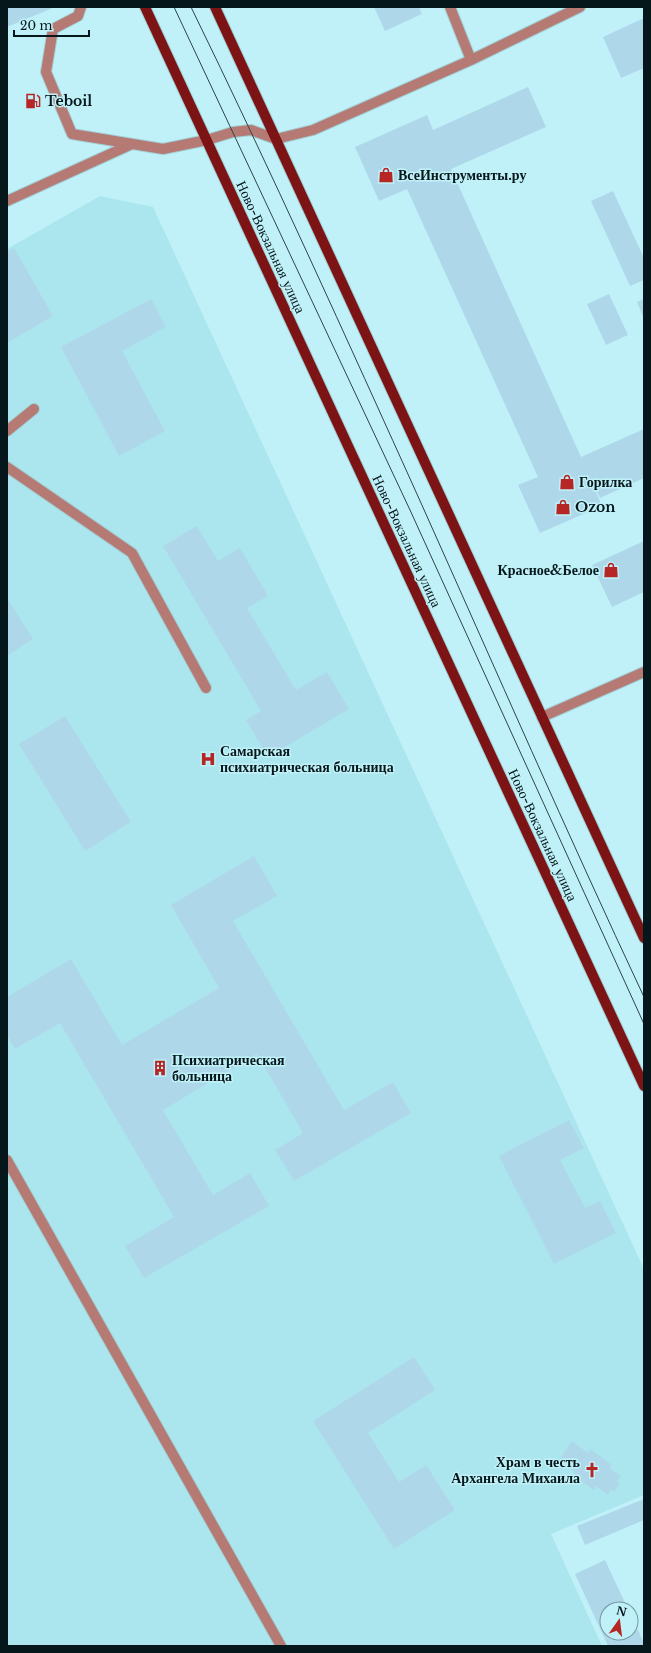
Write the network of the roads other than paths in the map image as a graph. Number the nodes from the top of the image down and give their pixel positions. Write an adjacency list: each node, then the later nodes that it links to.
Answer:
1 (81, 7): 9 (street)
2 (145, 7): 8 (main road, Ново-Вокзальная улица)
3 (215, 7): 7 (main road)
4 (450, 7): 6 (street)
5 (580, 7): 6 (street)
6 (470, 60): 7 (street)
7 (276, 139): 8 (street); 16 (main road)
8 (207, 140): 9 (street); 18 (main road, Ново-Вокзальная улица)
9 (132, 144): 10 (street)
10 (7, 201)
11 (34, 409): 12 (street)
12 (7, 431)
13 (7, 467): 15 (street)
14 (644, 672): 16 (street)
15 (206, 688)
16 (542, 717): 17 (main road)
17 (644, 938)
18 (644, 1086)
19 (7, 1160): 20 (street)
20 (282, 1646)

